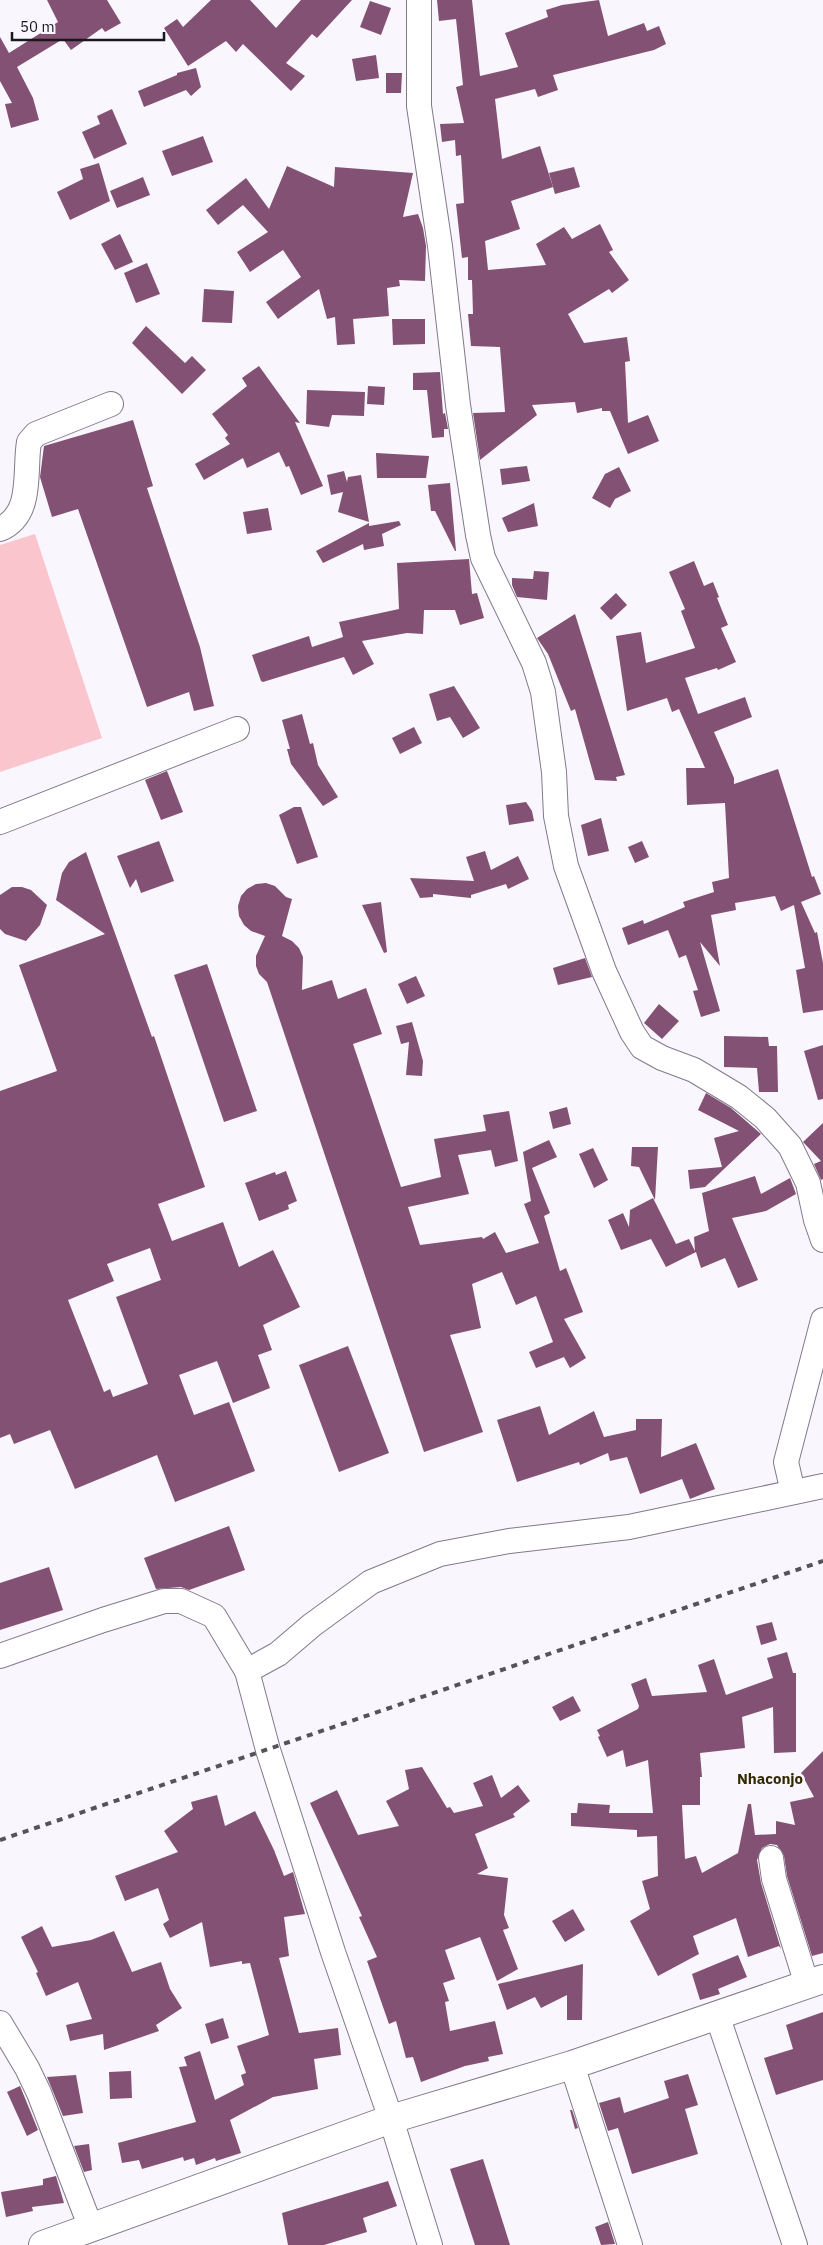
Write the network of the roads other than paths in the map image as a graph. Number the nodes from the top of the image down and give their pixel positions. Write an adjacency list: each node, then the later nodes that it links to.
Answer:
1 (419, 0): 6 (street)
2 (110, 404): 3 (street)
3 (0, 529)
4 (237, 729): 5 (street)
5 (0, 822)
6 (823, 1240)
7 (823, 1320): 9 (street)
8 (823, 1486): 9 (street)
9 (794, 1492): 11 (street)
10 (0, 1656): 11 (street)
11 (247, 1671): 17 (street)
12 (771, 1858): 13 (street)
13 (815, 1982): 14 (main road)
14 (717, 2015): 16 (main road); 22 (street)
15 (0, 2023): 18 (street)
16 (572, 2065): 17 (main road); 21 (street)
17 (392, 2119): 18 (main road); 20 (street)
18 (80, 2236): 19 (main road)
19 (43, 2245)
20 (430, 2245)
21 (630, 2245)
22 (795, 2245)

